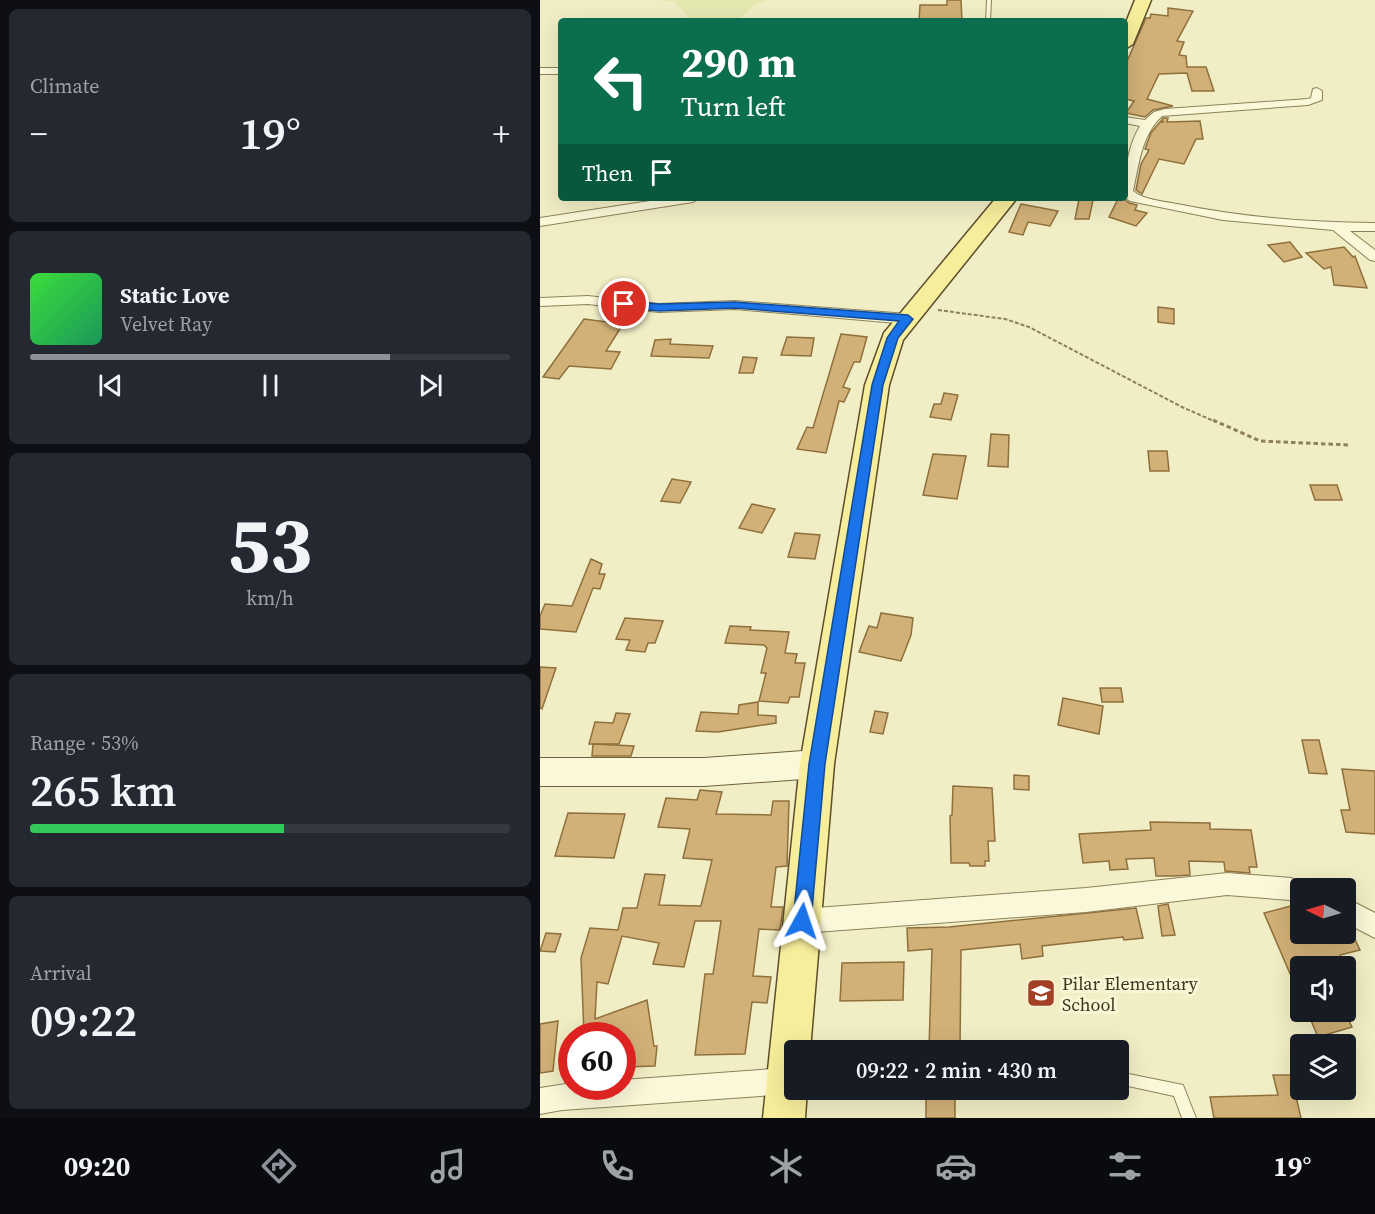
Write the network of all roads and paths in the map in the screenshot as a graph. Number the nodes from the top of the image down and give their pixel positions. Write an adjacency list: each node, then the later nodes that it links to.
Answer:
1 (989, 0): 3 (lane)
2 (1143, 0): 4 (main road)
3 (988, 18)
4 (1128, 37)
5 (540, 71): 6 (street)
6 (558, 71)
7 (1317, 91): 9 (street)
8 (1128, 121): 9 (street)
9 (1147, 124): 10 (street)
10 (1128, 184)
11 (1128, 194): 15 (street)
12 (674, 201): 14 (street)
13 (1005, 201): 19 (main road)
14 (540, 222)
15 (1337, 226): 16 (street); 17 (street)
16 (1375, 227)
17 (1375, 257)
18 (540, 302): 19 (street)
19 (913, 311): 20 (path); 21 (main road)
20 (1350, 445)
21 (817, 764): 22 (street); 25 (main road)
22 (540, 772)
23 (1290, 889): 25 (street)
24 (1356, 916): 26 (street)
25 (802, 921): 27 (main road)
26 (1375, 926)
27 (792, 1040)
28 (784, 1068): 31 (street)
29 (1129, 1080): 33 (lane)
30 (786, 1100): 32 (main road)
31 (540, 1101)
32 (784, 1118)
33 (1189, 1118)

